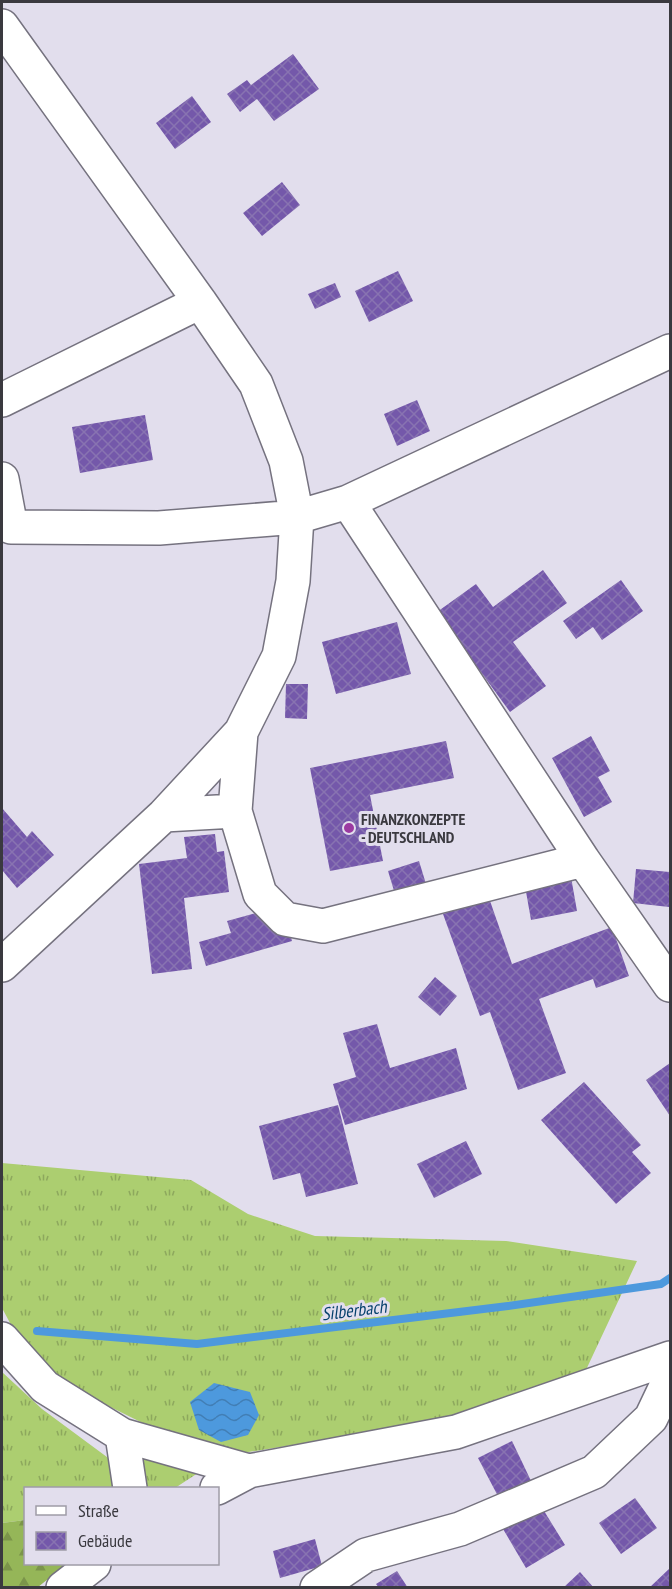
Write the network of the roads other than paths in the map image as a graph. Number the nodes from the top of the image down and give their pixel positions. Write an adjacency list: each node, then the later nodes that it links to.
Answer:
1 (2, 26): 2 (street)
2 (200, 302): 4 (street); 7 (street)
3 (670, 351): 6 (street)
4 (2, 400)
5 (2, 479): 7 (street)
6 (348, 502): 7 (street); 11 (street)
7 (297, 517): 8 (street)
8 (241, 732): 9 (street); 10 (street)
9 (235, 811): 10 (street); 11 (street)
10 (164, 815): 12 (street)
11 (583, 860): 13 (street)
12 (2, 965)
13 (670, 985)
14 (2, 1339): 17 (street)
15 (670, 1359): 18 (street)
16 (670, 1378): 23 (street)
17 (122, 1436): 18 (street); 19 (street)
18 (249, 1471): 20 (street)
19 (130, 1487)
20 (219, 1487)
21 (91, 1565): 22 (street)
22 (63, 1587)
23 (317, 1587)

